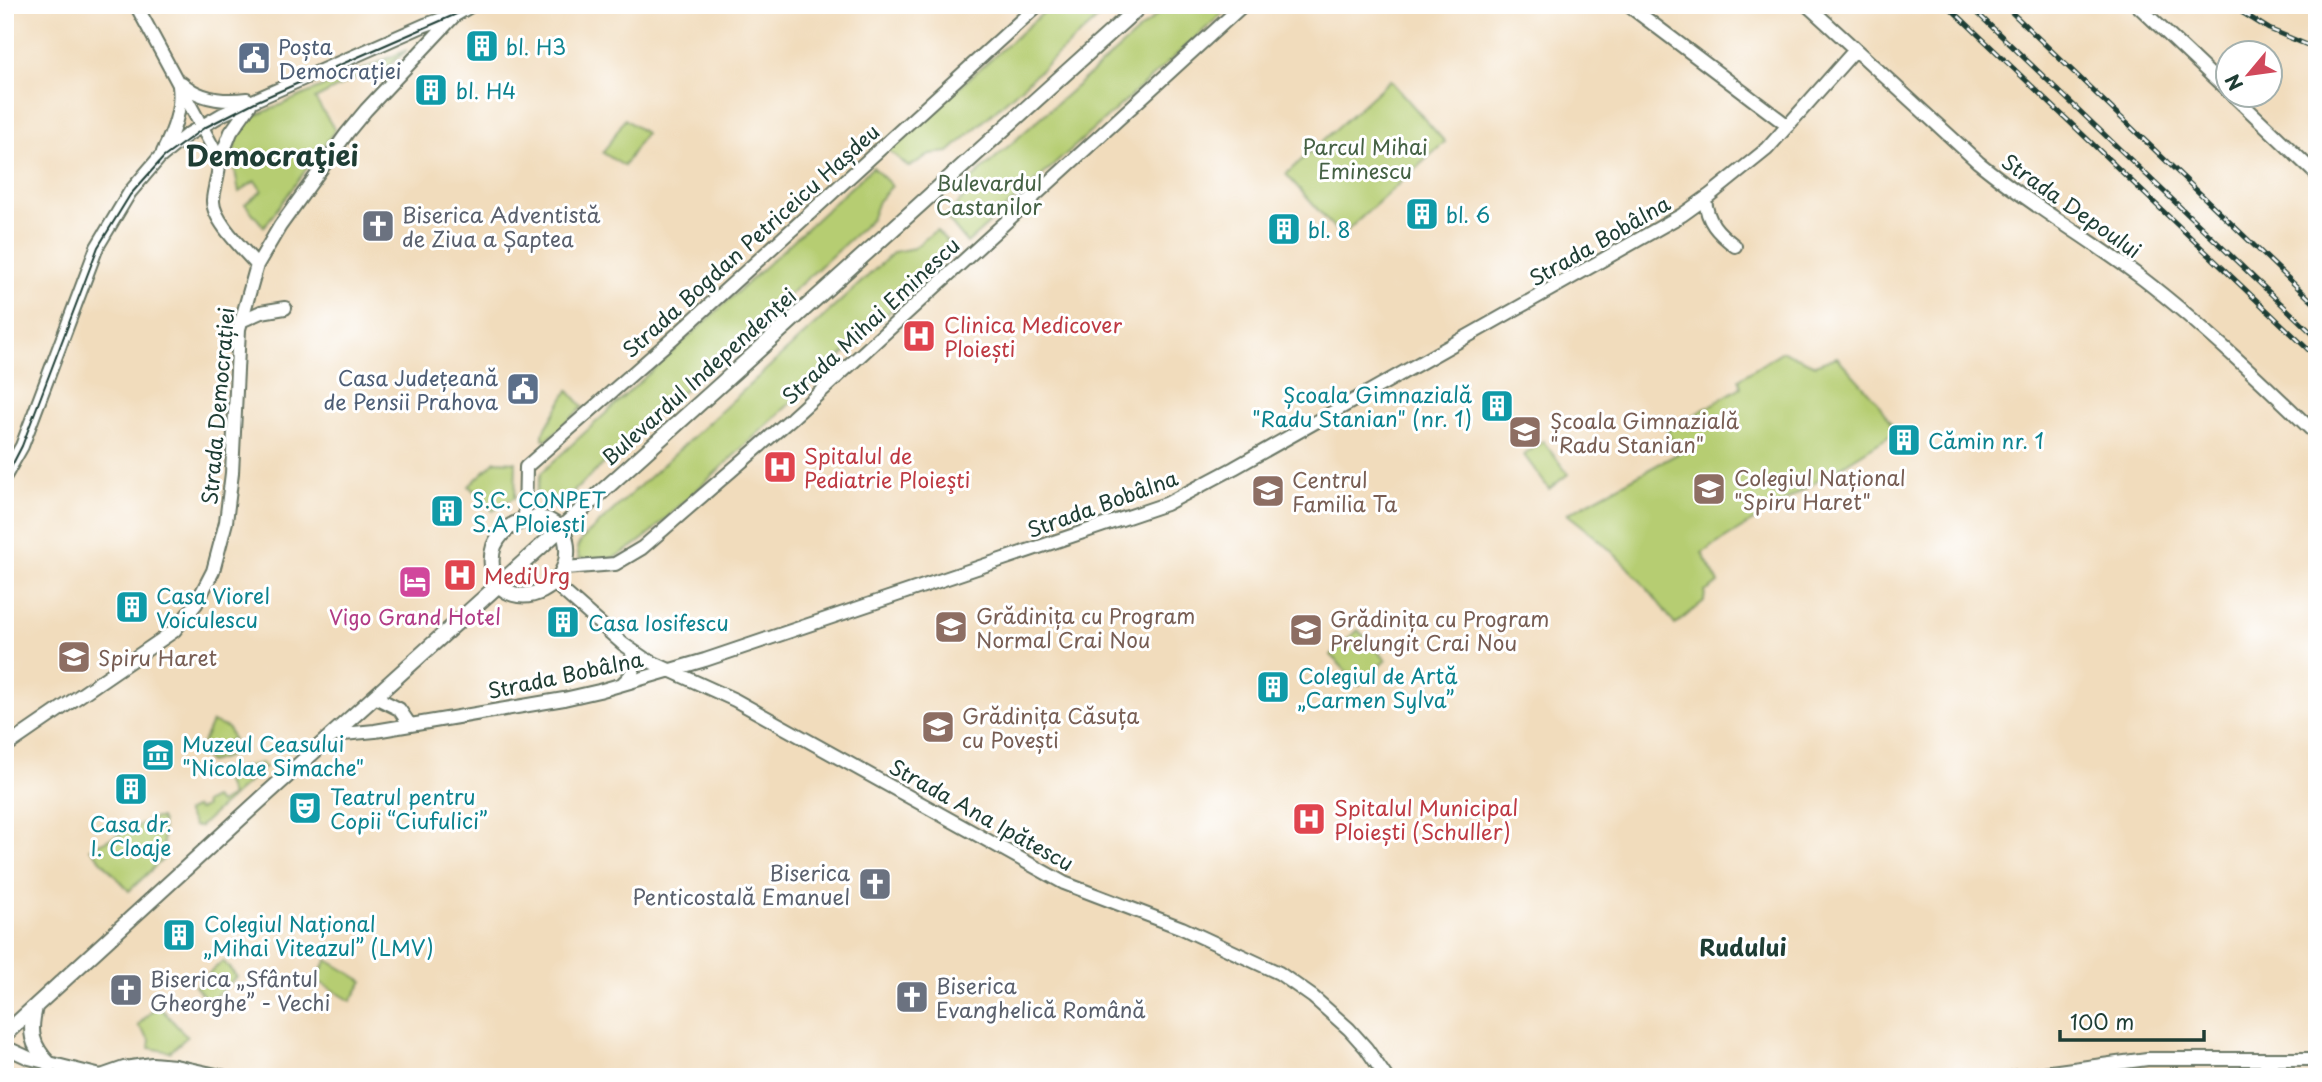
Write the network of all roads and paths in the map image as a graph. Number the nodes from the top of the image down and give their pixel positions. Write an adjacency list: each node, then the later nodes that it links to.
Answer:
1 (136, 5): 12 (main road)
2 (472, 5): 9 (main road, Strada Democrației)
3 (1038, 5): 27 (main road, Strada Bogdan Petriceicu Hașdeu)
4 (1140, 5): 28 (main road, Bulevardul Independenței)
5 (1243, 5): 29 (main road, Strada Mihai Eminescu)
6 (1628, 5): 16 (main road)
7 (1807, 5): 10 (main road, Strada Depoului)
8 (2137, 5): 11 (main road)
9 (456, 10): 13 (main road, Strada Democrației); 22 (main road, Strada Democrației)
10 (1855, 50): 16 (main road, Strada Bobâlna); 25 (main road, Strada Depoului)
11 (2214, 78)
12 (177, 79): 13 (main road); 15 (main road); 17 (main road)
13 (257, 97): 15 (main road, Strada Democrației); 18 (main road)
14 (2246, 108): 19 (main road)
15 (202, 125): 17 (main road, Strada Democrației); 18 (main road)
16 (1788, 126): 20 (main road, Strada Bobâlna)
17 (159, 159): 26 (main road)
18 (219, 162): 22 (main road)
19 (2317, 175)
20 (1705, 199): 21 (main road); 33 (main road, Strada Bobâlna)
21 (1735, 246)
22 (257, 265): 24 (main road, Strada Democrației)
23 (285, 308): 24 (main road)
24 (241, 321): 38 (main road, Strada Democrației)
25 (2317, 435)
26 (5, 476)
27 (524, 519): 28 (main road); 31 (main road)
28 (562, 528): 29 (main road); 31 (main road, Bulevardul Independenței)
29 (565, 568): 30 (main road)
30 (554, 583): 31 (main road); 32 (main road, Strada Ana Ipătescu)
31 (500, 586): 35 (main road, Bulevardul Independenței)
32 (631, 650): 33 (main road, Strada Ana Ipătescu); 34 (main road)
33 (669, 670): 34 (main road, Strada Bobâlna); 47 (main road, Strada Ana Ipătescu)
34 (622, 684): 36 (main road, Strada Bobâlna)
35 (375, 697): 36 (main road); 37 (main road, Bulevardul Independenței)
36 (410, 724): 37 (main road, Strada Bobâlna)
37 (333, 735): 39 (main road, Bulevardul Independenței)
38 (5, 747)
39 (35, 1007): 40 (main road, Bulevardul Independenței); 43 (main road)
40 (5, 1034)
41 (5, 1047): 43 (main road)
42 (2317, 1059): 48 (main road)
43 (49, 1063): 45 (main road)
44 (189, 1073): 45 (main road); 46 (main road)
45 (103, 1076)
46 (226, 1077)
47 (1386, 1077)
48 (2014, 1077)

